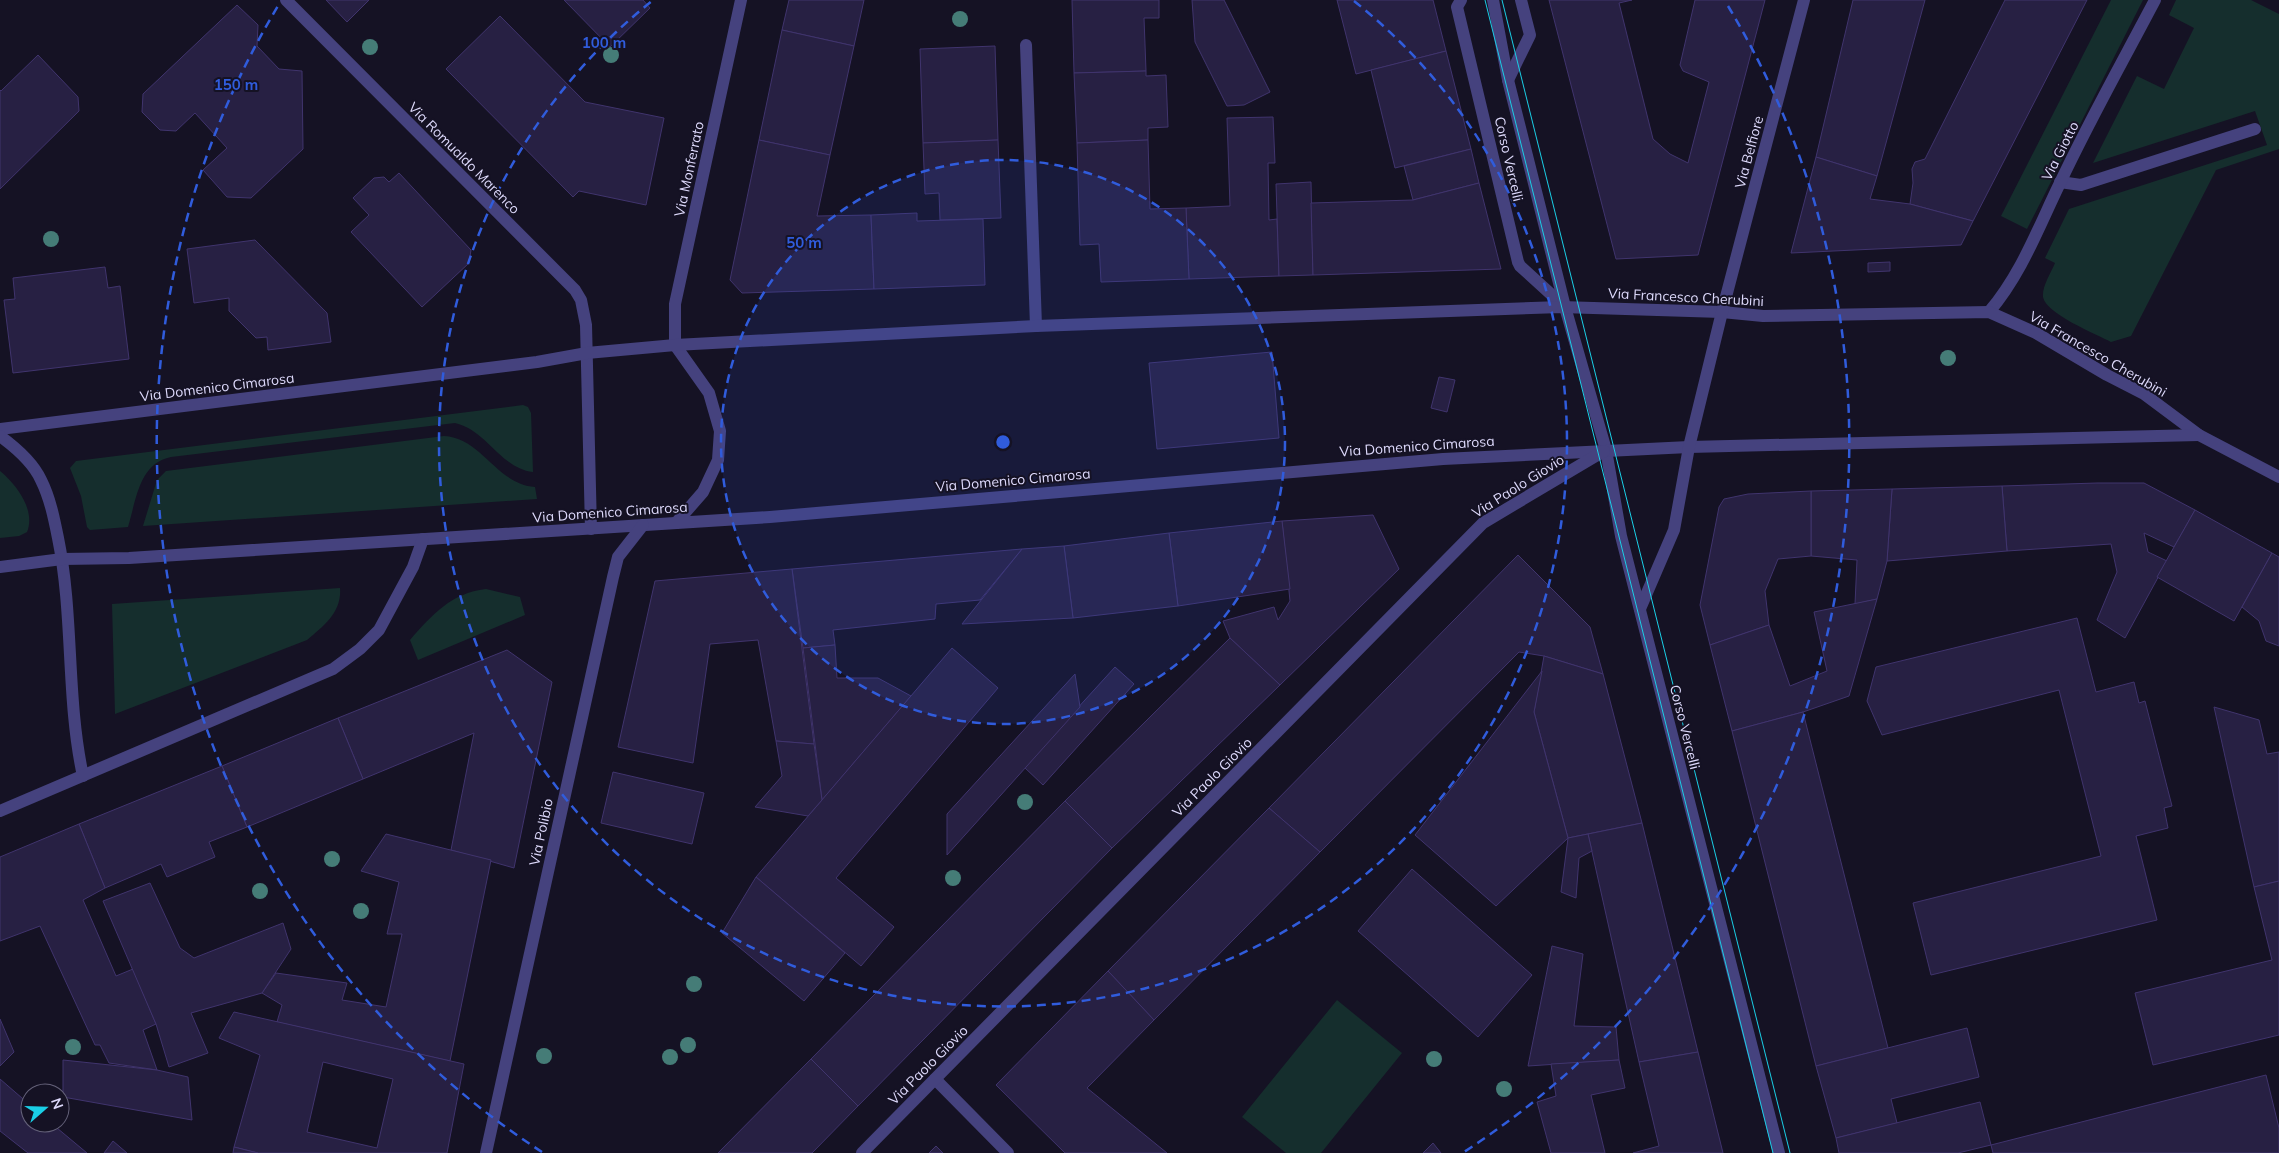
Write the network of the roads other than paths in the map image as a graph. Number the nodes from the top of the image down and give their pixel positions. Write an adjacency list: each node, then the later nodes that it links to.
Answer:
1 (286, 0): 17 (street, Via Romualdo Marenco)
2 (741, 0): 16 (street, Via Monferrato)
3 (1461, 0): 12 (street, Corso Vercelli)
4 (1493, 0): 9 (street, Corso Vercelli)
5 (1521, 0): 9 (street)
6 (1804, 0): 13 (street, Via Belfiore)
7 (2155, 0): 11 (street, Via Giotto)
8 (1026, 45): 15 (street)
9 (1508, 80): 12 (street, Corso Vercelli)
10 (2255, 129): 11 (street)
11 (2060, 182): 14 (street, Via Giotto)
12 (1565, 307): 13 (street, Via Francesco Cherubini); 15 (street, Via Domenico Cimarosa); 22 (street, Corso Vercelli)
13 (1722, 312): 14 (street, Via Francesco Cherubini); 21 (street, Via Belfiore)
14 (1989, 312): 19 (street, Via Francesco Cherubini)
15 (1036, 326): 16 (street, Via Domenico Cimarosa)
16 (675, 345): 17 (street, Via Domenico Cimarosa); 24 (street)
17 (587, 353): 18 (street, Via Domenico Cimarosa); 26 (street, Via Romualdo Marenco)
18 (0, 429)
19 (2199, 435): 21 (street); 23 (street, Via Francesco Cherubini)
20 (0, 436): 28 (street)
21 (1690, 447): 22 (street); 30 (street, Via Belfiore)
22 (1606, 450): 24 (street, Via Domenico Cimarosa); 30 (street, Corso Vercelli); 33 (street, Via Paolo Giovio)
23 (2279, 477)
24 (676, 523): 25 (street, Via Domenico Cimarosa)
25 (643, 525): 26 (street, Via Domenico Cimarosa); 34 (street, Via Polibio)
26 (591, 529): 27 (street, Via Domenico Cimarosa)
27 (422, 539): 28 (street, Via Domenico Cimarosa); 31 (street)
28 (62, 559): 29 (street, Via Domenico Cimarosa); 31 (street)
29 (0, 567)
30 (1640, 609): 37 (street, Corso Vercelli)
31 (83, 776): 32 (street)
32 (0, 811)
33 (935, 1079): 35 (street, Via Paolo Giovio); 36 (street)
34 (486, 1153)
35 (862, 1153)
36 (1008, 1153)
37 (1779, 1153)

